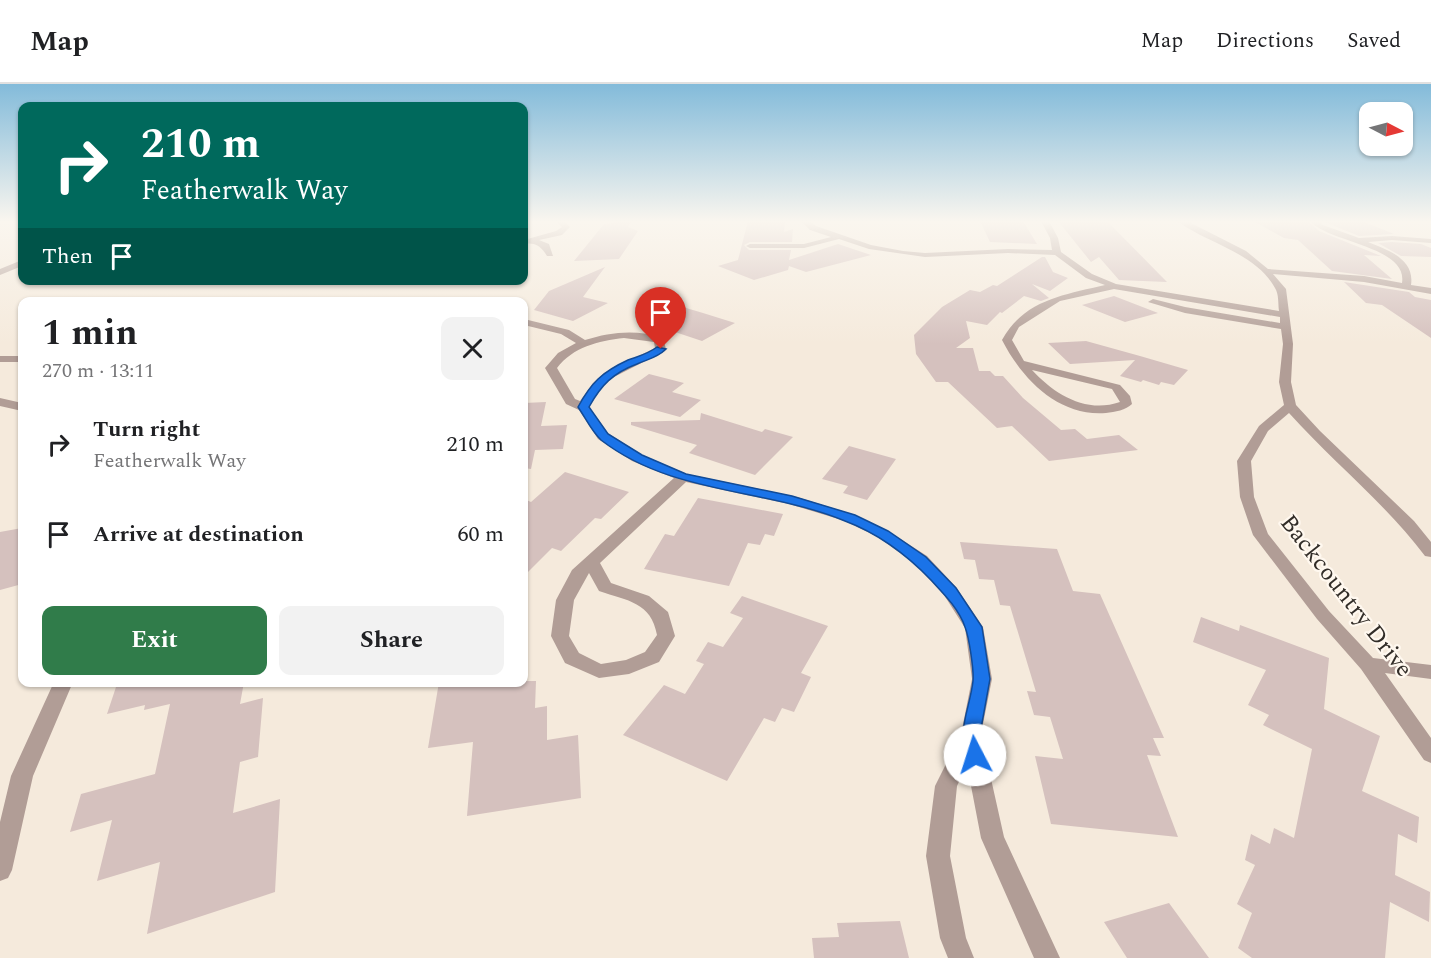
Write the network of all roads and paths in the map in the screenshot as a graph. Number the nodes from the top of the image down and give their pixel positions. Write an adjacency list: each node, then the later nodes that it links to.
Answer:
1 (1069, 262): 7 (street)
2 (1254, 262): 5 (street)
3 (1399, 262): 8 (street)
4 (18, 265): 6 (street)
5 (1266, 271): 8 (street); 10 (street)
6 (0, 272)
7 (1114, 286): 10 (street); 12 (street); 16 (street)
8 (1406, 286): 9 (street)
9 (1431, 291)
10 (1283, 315): 12 (street)
11 (528, 323): 13 (street)
12 (1285, 327): 19 (street)
13 (584, 344): 20 (street); 20 (street)
14 (0, 359): 15 (street)
15 (18, 359)
16 (1020, 363): 16 (street)
17 (0, 402): 18 (street)
18 (18, 406)
19 (1290, 406): 22 (street); 24 (street, Backcountry Drive)
20 (583, 407): 21 (street)
21 (683, 477): 23 (street); 27 (street)
22 (1431, 552)
23 (591, 561): 23 (street)
24 (1368, 664): 25 (street); 28 (street, Backcountry Drive)
25 (1431, 672)
26 (62, 687): 29 (street)
27 (971, 734): 30 (street); 31 (street)
28 (1431, 754)
29 (0, 870)
30 (961, 958)
31 (1047, 958)

